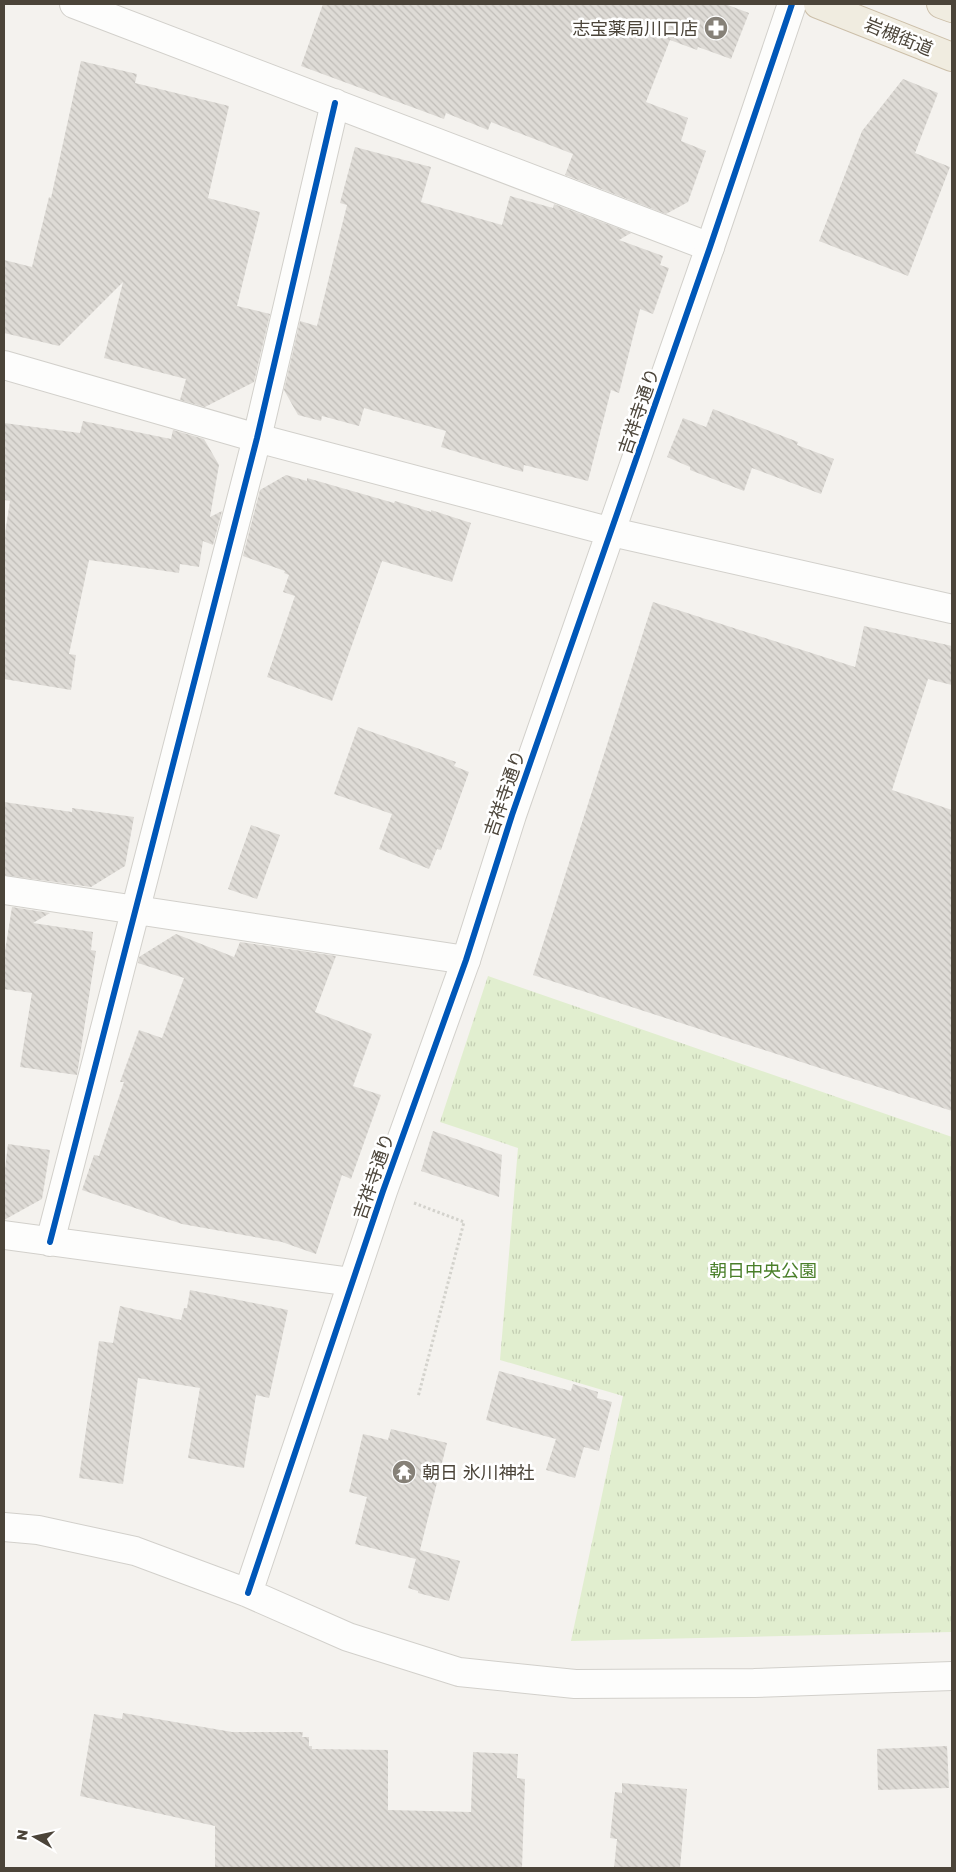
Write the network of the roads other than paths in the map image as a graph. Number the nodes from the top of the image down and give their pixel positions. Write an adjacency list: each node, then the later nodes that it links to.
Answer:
1 (74, 4): 7 (street)
2 (792, 4): 8 (street, 吉祥寺通り)
3 (818, 4): 6 (highway, 岩槻街道)
4 (941, 4): 5 (highway)
5 (952, 8)
6 (952, 57)
7 (335, 103): 8 (street); 10 (street)
8 (710, 247): 11 (street, 吉祥寺通り)
9 (4, 365): 10 (street)
10 (257, 438): 11 (street); 14 (street)
11 (612, 532): 12 (street); 15 (street, 吉祥寺通り)
12 (952, 609)
13 (4, 890): 14 (street)
14 (136, 910): 15 (street); 17 (street)
15 (466, 960): 18 (street, 吉祥寺通り)
16 (4, 1235): 17 (street)
17 (50, 1242): 18 (street)
18 (352, 1282): 20 (street, 吉祥寺通り)
19 (4, 1527): 20 (street)
20 (248, 1593): 21 (street)
21 (952, 1676)

